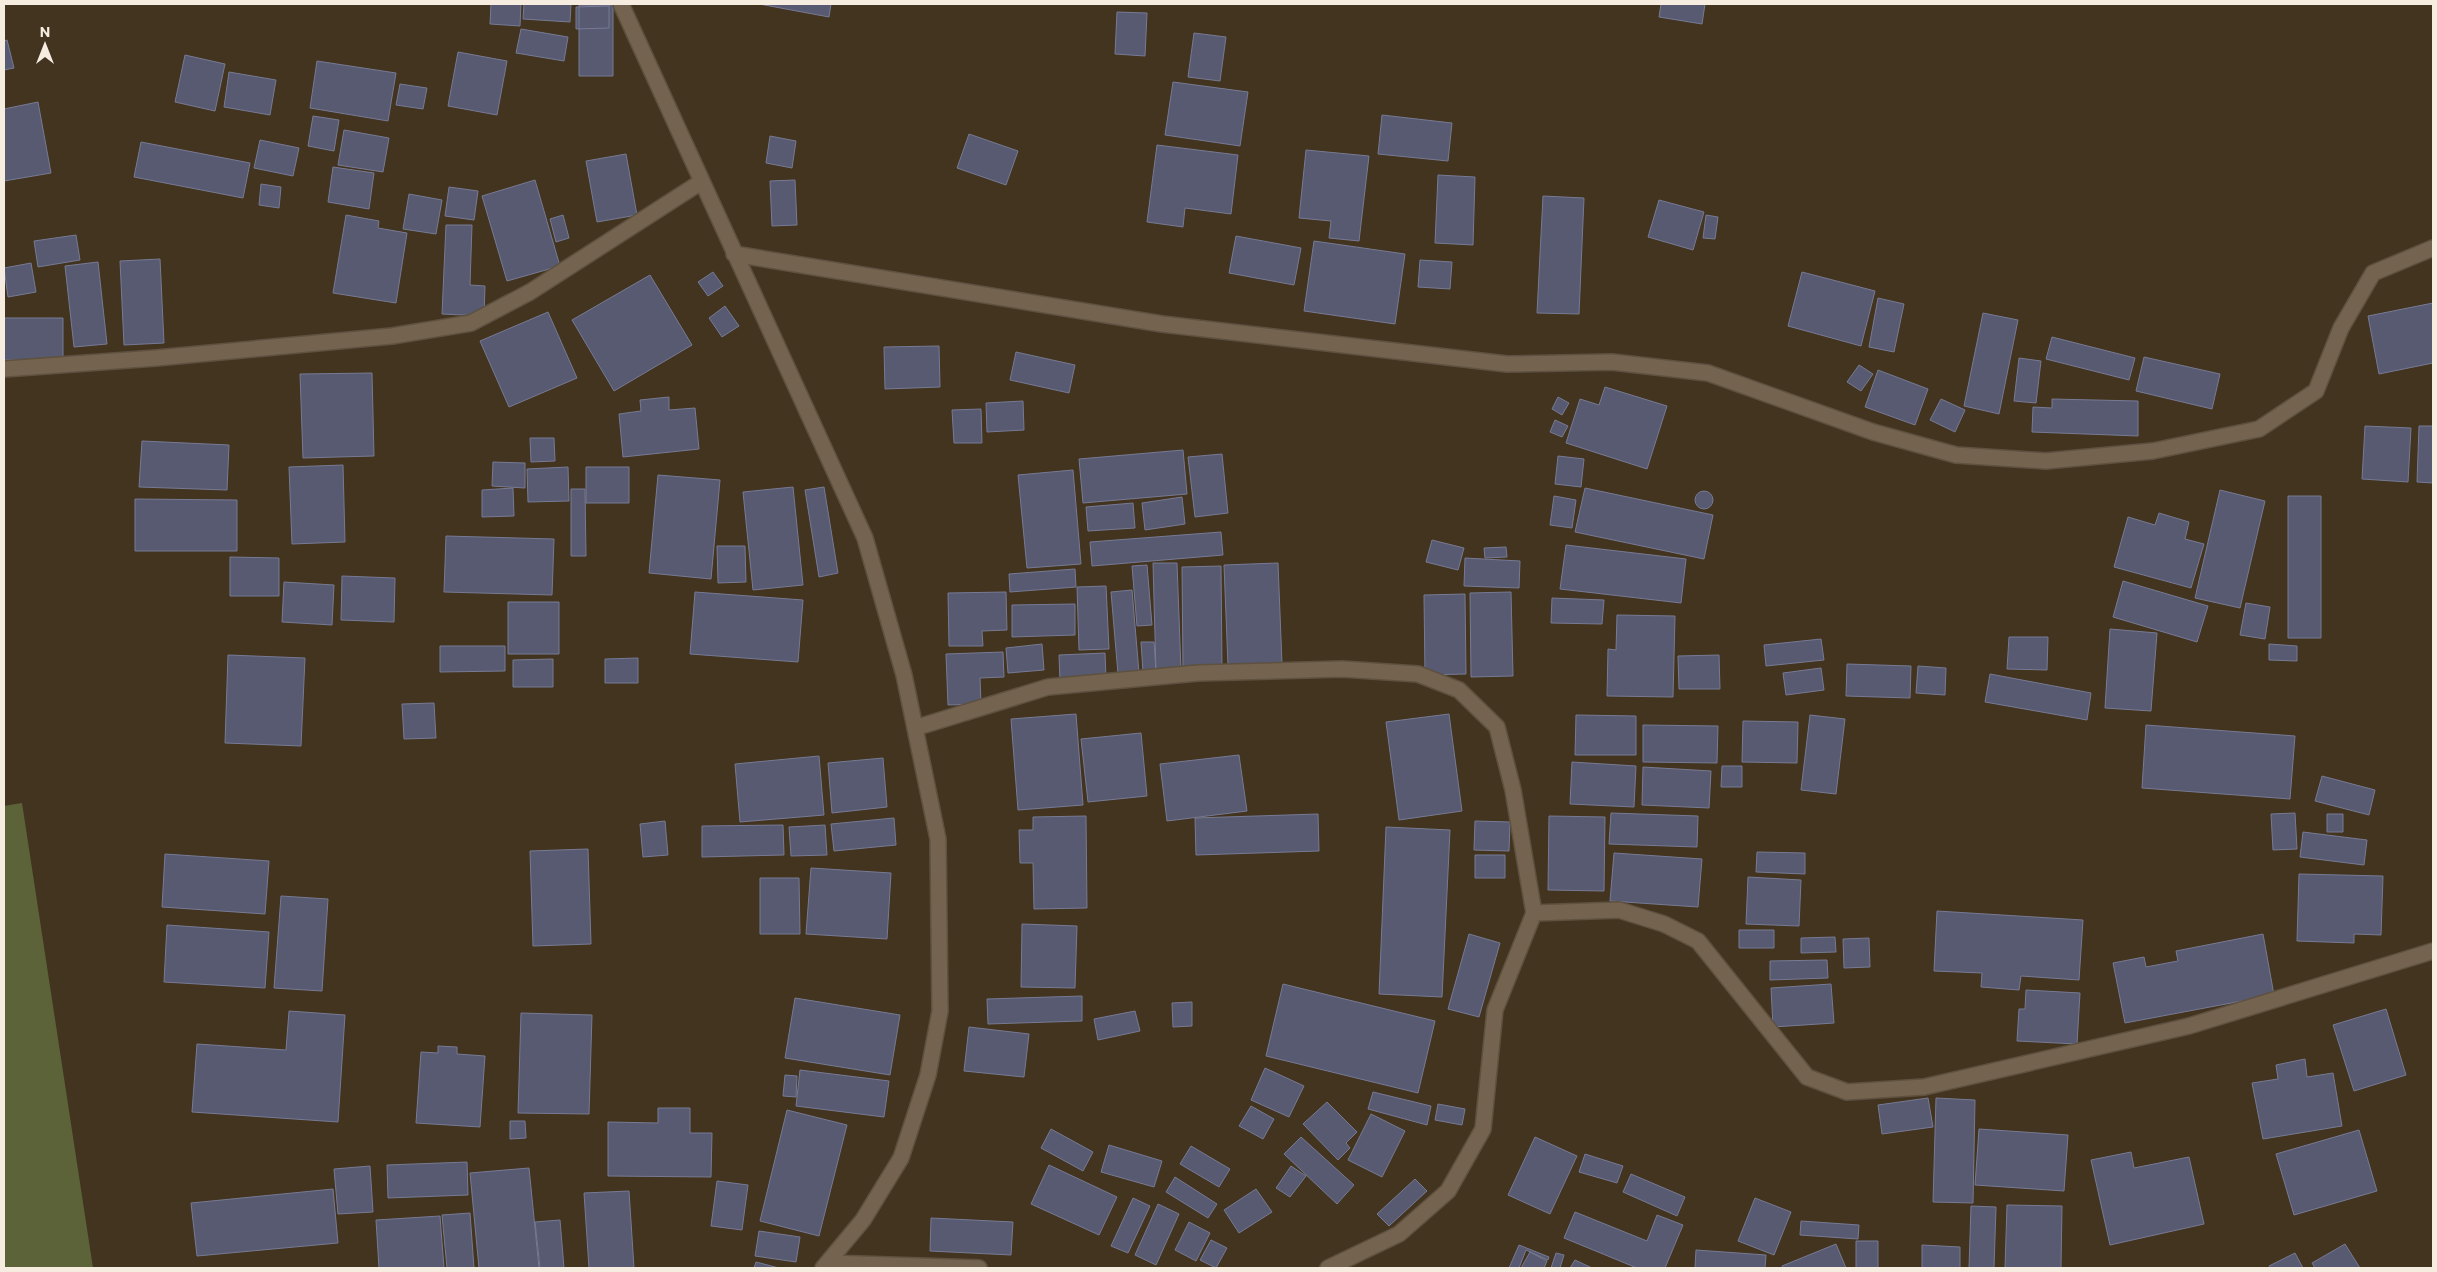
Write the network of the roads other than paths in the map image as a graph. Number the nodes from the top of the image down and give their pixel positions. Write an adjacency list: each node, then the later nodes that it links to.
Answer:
1 (620, 4): 2 (street)
2 (701, 182): 4 (street); 5 (street)
3 (2433, 248): 4 (street)
4 (734, 254): 6 (street)
5 (4, 369)
6 (915, 728): 7 (street); 9 (street)
7 (1534, 913): 8 (street); 11 (street)
8 (2433, 951)
9 (826, 1266): 10 (street)
10 (978, 1268)
11 (1328, 1268)

